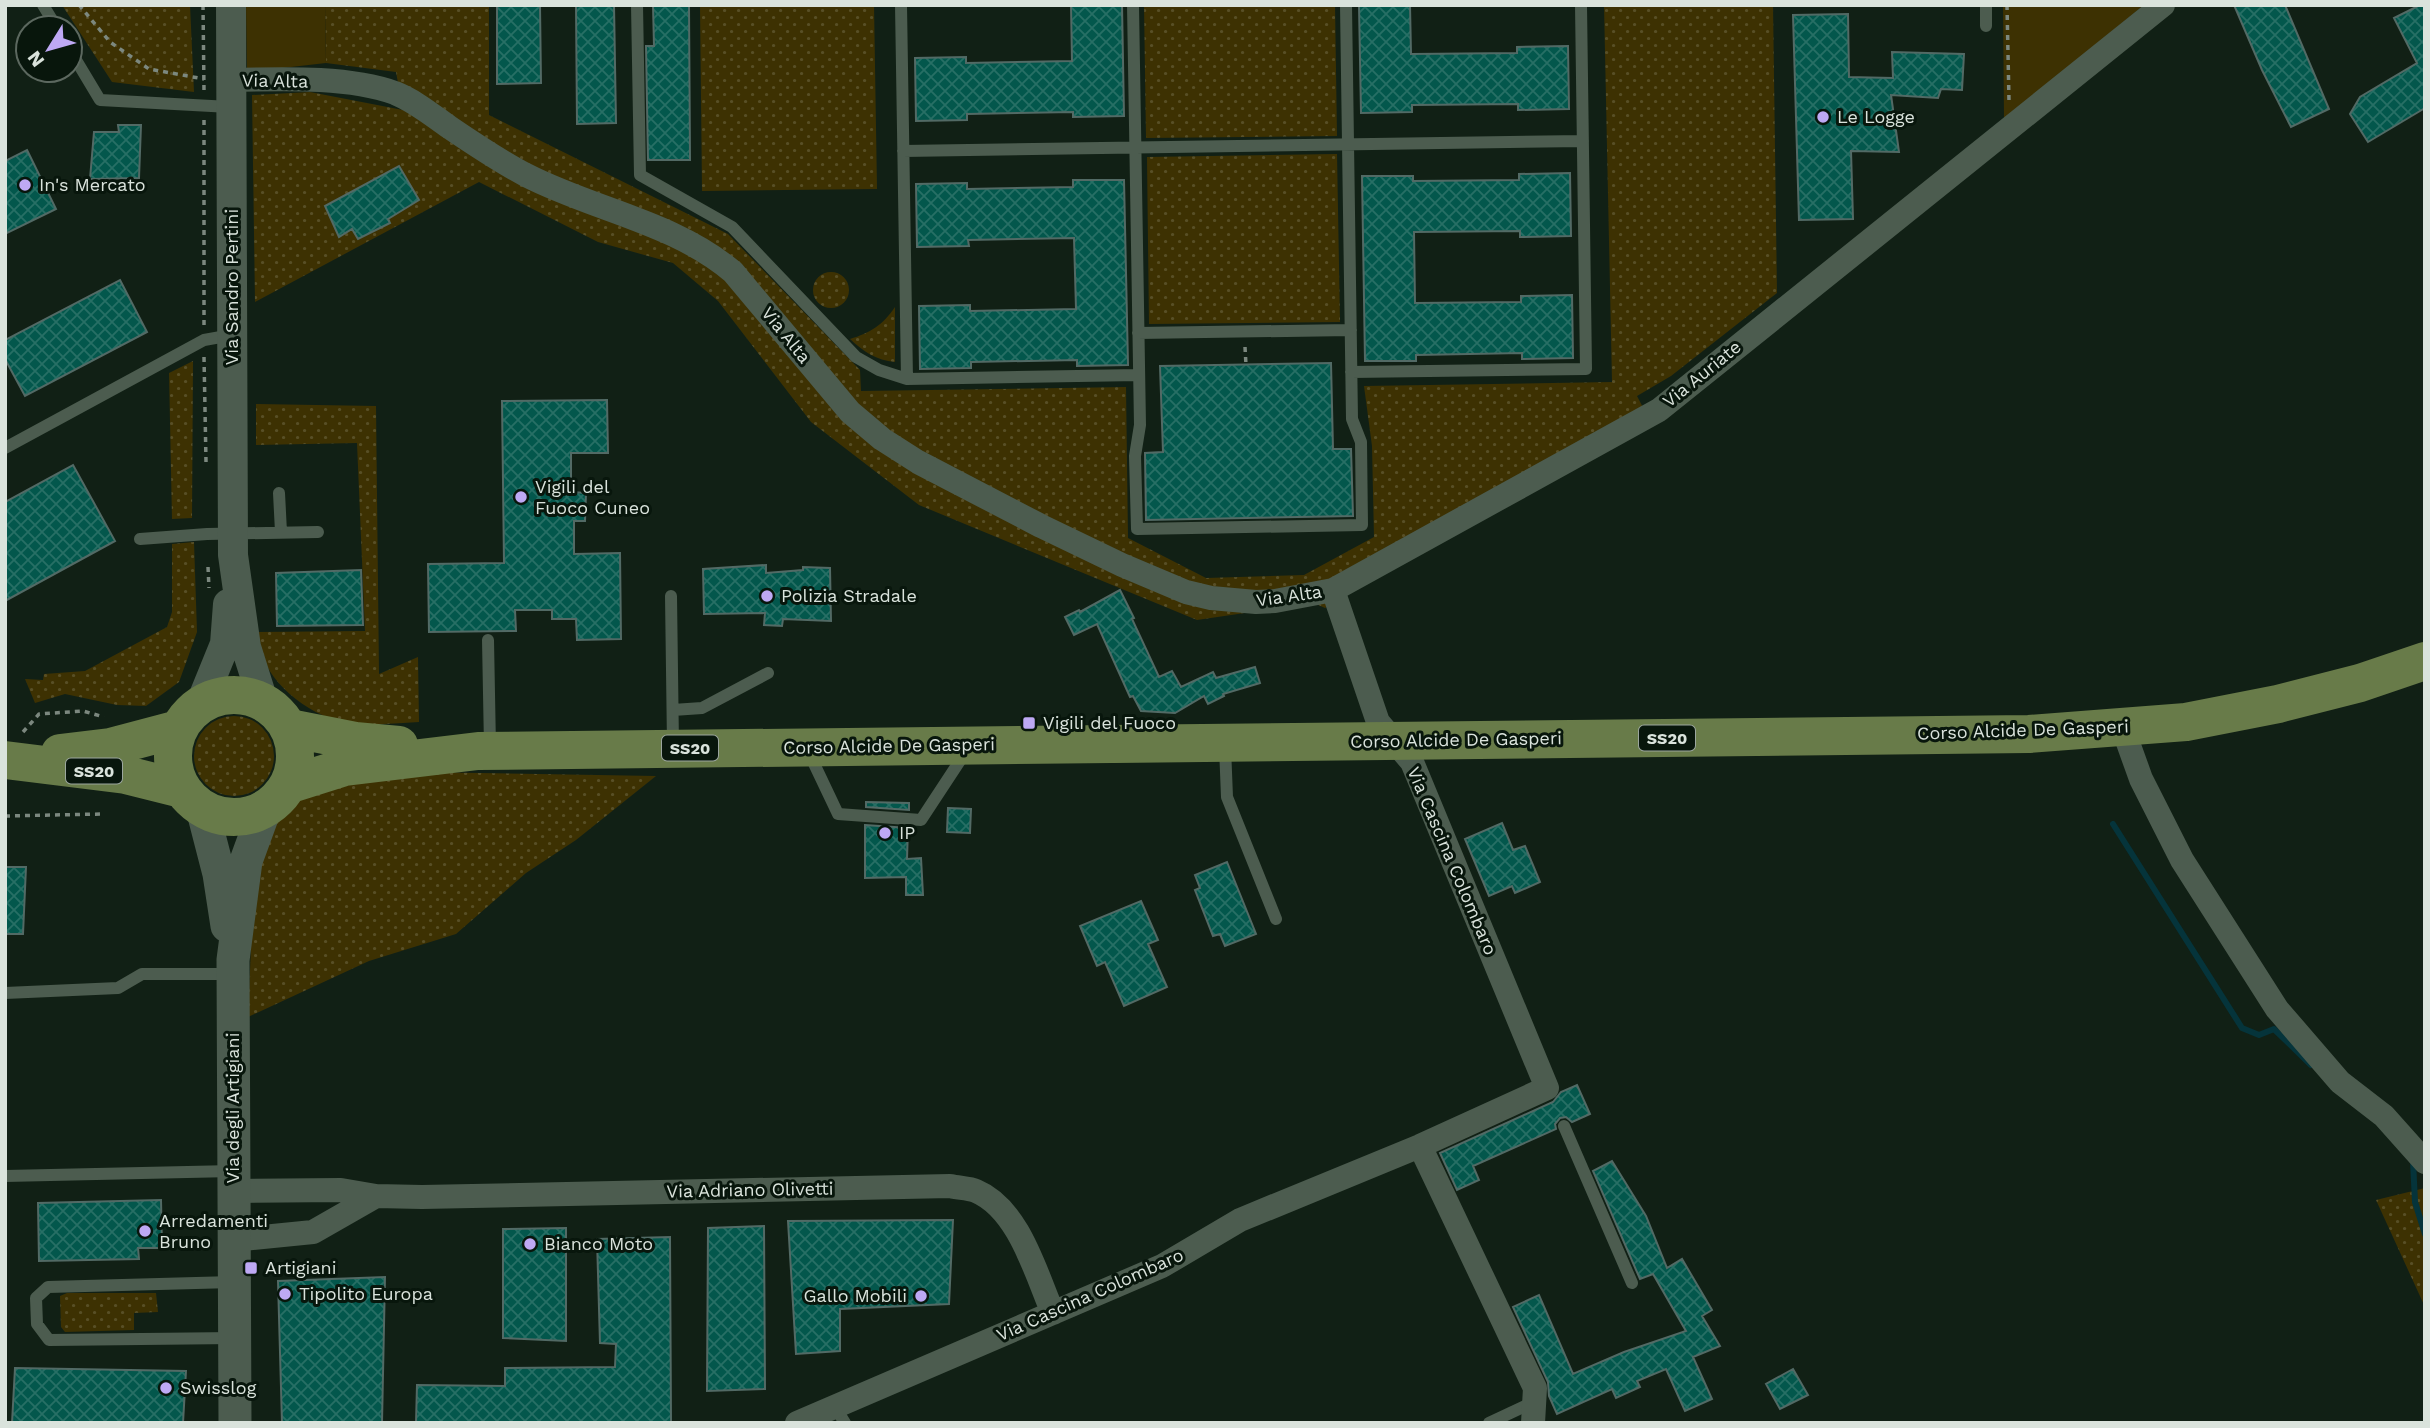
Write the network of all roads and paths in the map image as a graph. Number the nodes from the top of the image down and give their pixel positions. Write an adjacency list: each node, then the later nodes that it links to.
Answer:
1 (79, 5): 14 (path)
2 (203, 5): 14 (path)
3 (637, 5): 25 (lane)
4 (901, 5): 19 (lane)
5 (1133, 5): 18 (lane)
6 (1346, 5): 17 (lane)
7 (1581, 5): 16 (lane)
8 (1986, 5): 12 (lane)
9 (2007, 5): 15 (path)
10 (2163, 5): 15 (street, Via Auriate)
11 (229, 10): 14 (street, Via Sandro Pertini)
12 (1986, 26)
13 (84, 73): 14 (lane)
14 (217, 93): 22 (street, Via Sandro Pertini); 22 (path); 33 (street, Via Alta)
15 (2010, 128): 33 (street, Via Auriate)
16 (1583, 141): 17 (lane); 23 (lane)
17 (1348, 145): 18 (lane); 20 (lane)
18 (1135, 148): 19 (lane); 21 (lane)
19 (903, 151): 25 (lane)
20 (1350, 330): 21 (lane); 23 (lane)
21 (1138, 333): 24 (lane)
22 (218, 337): 26 (lane); 27 (path); 32 (street, Via Sandro Pertini)
23 (1351, 372): 24 (lane)
24 (1139, 375): 25 (lane)
25 (907, 379)
26 (5, 448)
27 (206, 465)
28 (279, 493): 29 (lane)
29 (281, 532): 30 (lane); 32 (lane)
30 (318, 532)
31 (140, 539): 32 (lane)
32 (224, 541): 35 (path); 39 (street, Via Sandro Pertini); 41 (street, Via Sandro Pertini)
33 (1334, 590): 44 (street)
34 (671, 596): 40 (lane)
35 (209, 600)
36 (488, 640): 50 (lane)
37 (2425, 661): 42 (main road, Corso Alcide De Gasperi / SS20)
38 (768, 673): 40 (lane)
39 (263, 701): 41 (main road); 43 (main road)
40 (673, 710): 49 (lane)
41 (189, 716): 47 (main road, SS20); 53 (main road)
42 (2122, 726): 44 (main road, Corso Alcide De Gasperi / SS20); 61 (street)
43 (289, 728): 50 (main road, Corso Alcide De Gasperi / SS20); 52 (main road)
44 (1392, 740): 45 (main road, Corso Alcide De Gasperi / SS20); 60 (street, Via Cascina Colombaro)
45 (1224, 742): 46 (main road, Corso Alcide De Gasperi / SS20); 56 (lane)
46 (971, 745): 48 (main road, Corso Alcide De Gasperi / SS20); 48 (lane)
47 (110, 747): 51 (main road, SS20); 51 (path)
48 (806, 747): 49 (main road, Corso Alcide De Gasperi / SS20)
49 (673, 749): 50 (main road, Corso Alcide De Gasperi / SS20)
50 (484, 751): 52 (main road, Corso Alcide De Gasperi / SS20)
51 (9, 752): 53 (main road, SS20)
52 (276, 797): 53 (main road); 57 (main road, Via degli Artigiani)
53 (192, 799): 57 (main road, Via degli Artigiani)
54 (101, 814): 55 (path)
55 (5, 816)
56 (1276, 919)
57 (233, 967): 58 (lane); 63 (main road, Via degli Artigiani)
58 (5, 993)
59 (1564, 1126): 67 (lane)
60 (1420, 1146): 68 (street, Via Cascina Colombaro); 70 (street)
61 (2425, 1162)
62 (5, 1176): 63 (lane)
63 (233, 1181): 64 (street, Via Adriano Olivetti); 65 (main road, Via degli Artigiani)
64 (376, 1196): 65 (street); 68 (street, Via Adriano Olivetti)
65 (233, 1240): 66 (main road, Via degli Artigiani)
66 (234, 1282): 69 (main road, Via degli Artigiani); 69 (lane)
67 (1632, 1283)
68 (1053, 1314): 71 (street, Via Cascina Colombaro)
69 (234, 1338): 72 (main road, Via degli Artigiani)
70 (1534, 1412): 74 (lane)
71 (840, 1415): 73 (street, Via Cascina Colombaro)
72 (235, 1423)
73 (797, 1423)
74 (1489, 1423)

